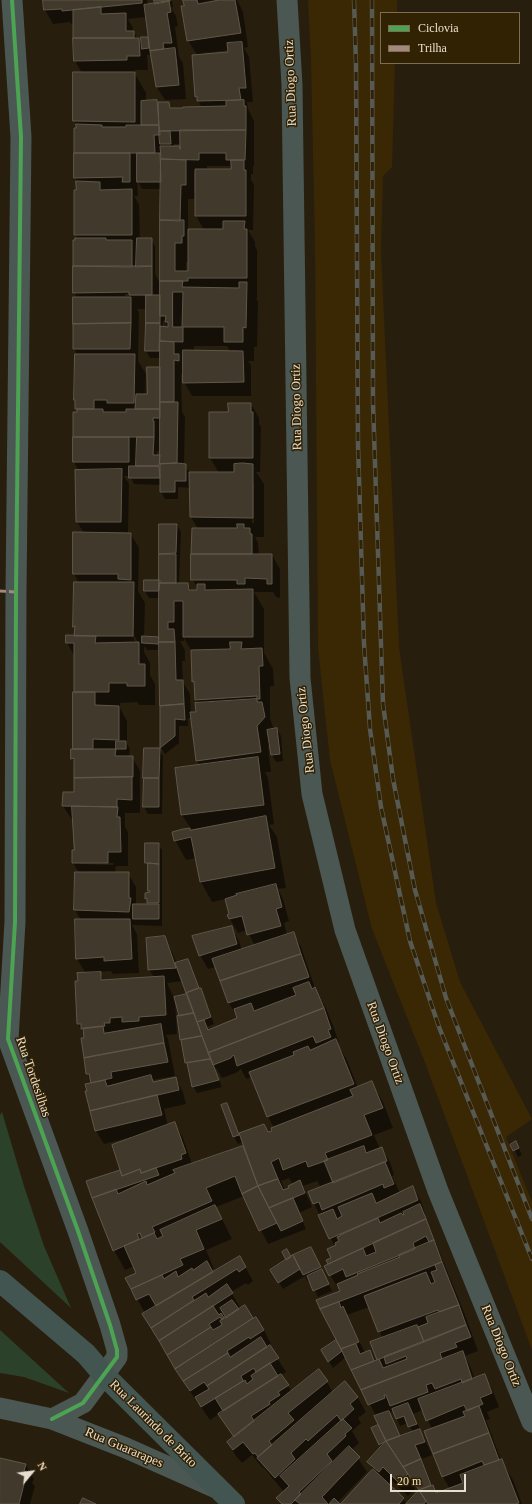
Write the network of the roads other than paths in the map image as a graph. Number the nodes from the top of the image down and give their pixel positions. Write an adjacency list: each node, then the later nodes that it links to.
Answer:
1 (12, 0): 3 (street, Rua Tordesilhas)
2 (286, 0): 9 (street, Rua Diogo Ortiz)
3 (8, 591): 4 (street, Rua Tordesilhas)
4 (4, 1044): 6 (street, Rua Tordesilhas)
5 (0, 1281): 6 (street, Rua Laurindo de Brito)
6 (104, 1375): 8 (street); 10 (street, Rua Laurindo de Brito)
7 (0, 1408): 8 (street, Rua Guararapes)
8 (52, 1419): 10 (street, Rua Guararapes)
9 (532, 1422)
10 (217, 1488): 11 (street, Rua Laurindo de Brito)
11 (234, 1504)

